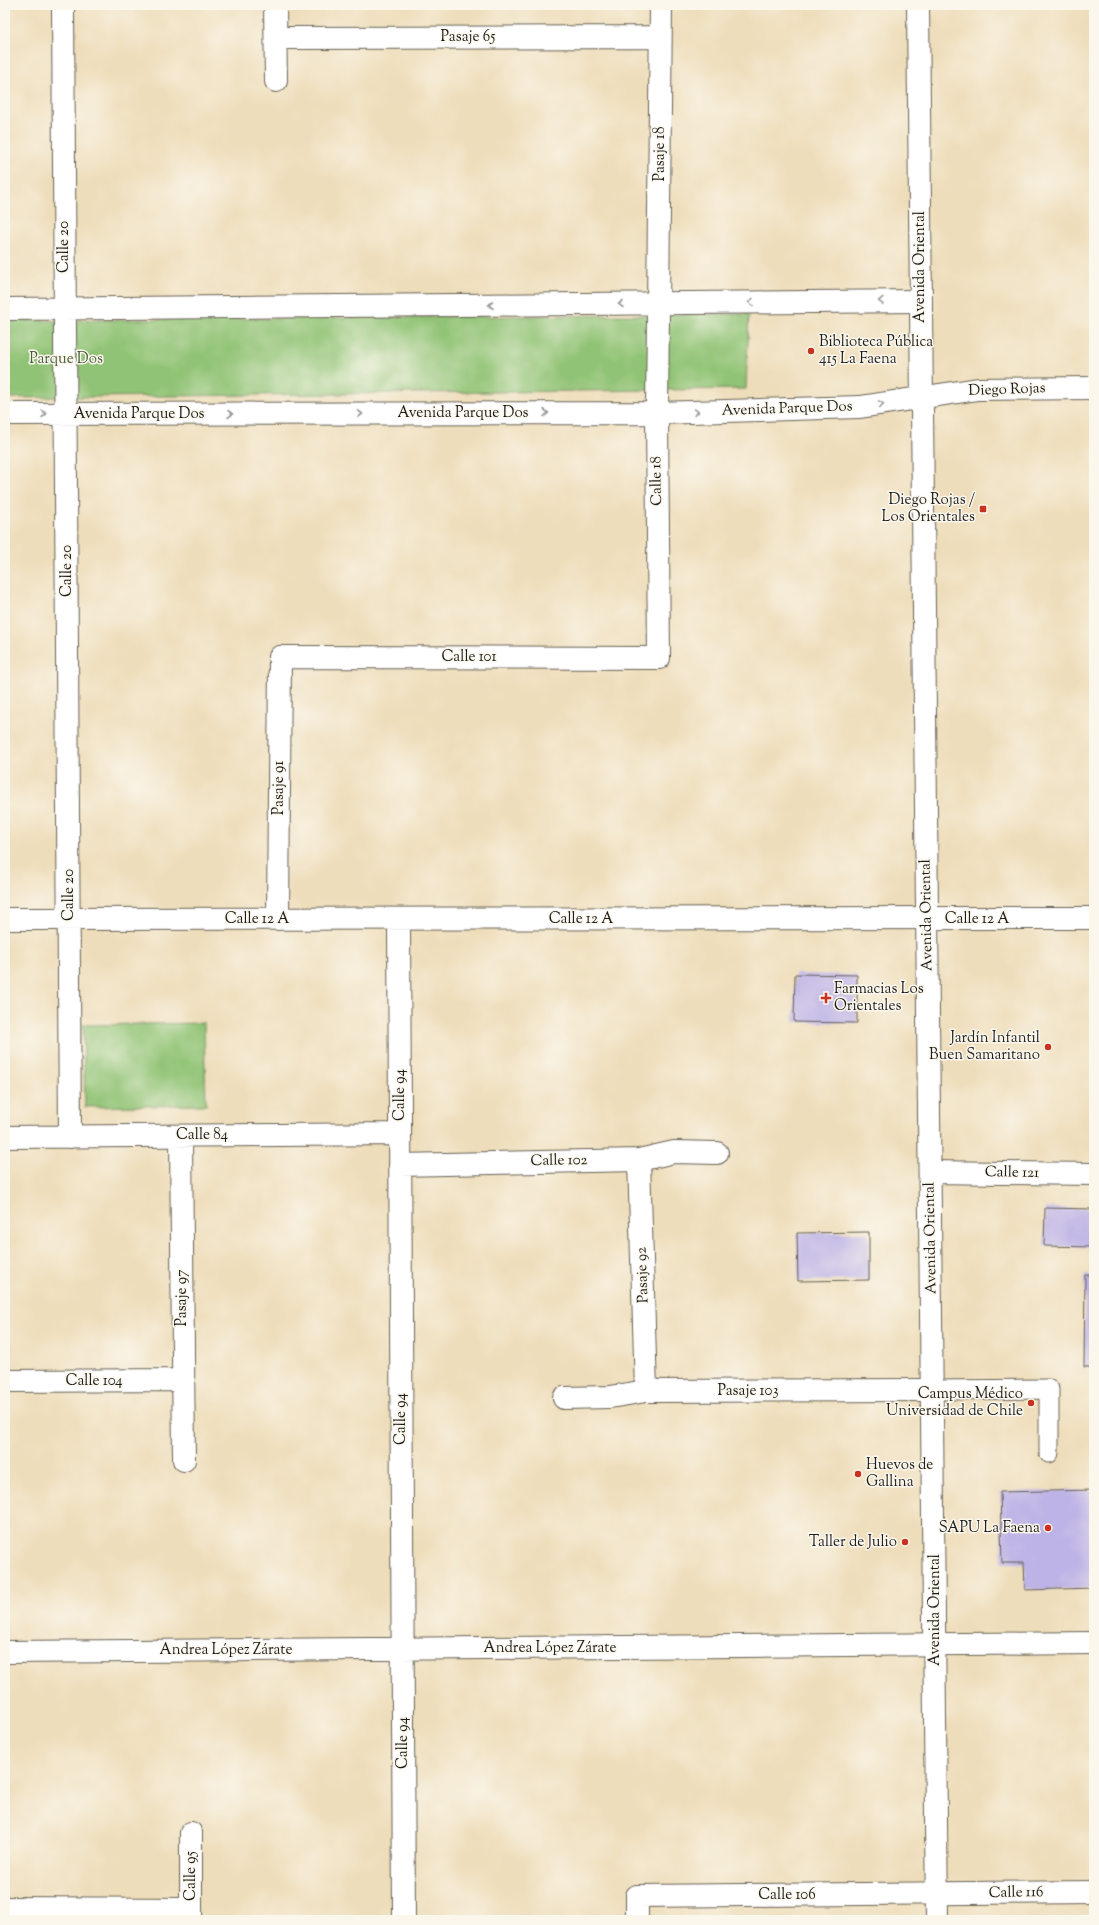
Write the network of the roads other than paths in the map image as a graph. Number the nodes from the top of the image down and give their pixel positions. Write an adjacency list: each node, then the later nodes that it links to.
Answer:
1 (63, 5): 10 (street, Calle 20)
2 (275, 5): 6 (street)
3 (661, 5): 5 (street, Pasaje 18)
4 (918, 5): 8 (street, Avenida Oriental)
5 (660, 36): 6 (street, Pasaje 65); 9 (street, Pasaje 18)
6 (276, 38): 7 (street)
7 (276, 81)
8 (920, 301): 9 (street, one-way to 9); 13 (street, Avenida Oriental)
9 (659, 303): 10 (street, one-way to 10); 14 (street, Calle 18)
10 (65, 308): 11 (street); 16 (street, Calle 20)
11 (5, 309)
12 (1094, 388): 13 (street, Diego Rojas)
13 (921, 398): 14 (street, Avenida Parque Dos, one-way to 13); 24 (street, Avenida Oriental)
14 (656, 413): 16 (street, Avenida Parque Dos, one-way to 14); 18 (street, Calle 18)
15 (5, 414): 16 (street, Avenida Parque Dos, one-way to 16)
16 (66, 414): 21 (street, Calle 20)
17 (280, 657): 18 (street, Calle 101); 22 (street, Pasaje 91)
18 (659, 658)
19 (1094, 918): 24 (street, Calle 12 A)
20 (5, 919): 21 (street, Calle 12 A)
21 (69, 919): 22 (street, Calle 12 A); 28 (street, Calle 20)
22 (278, 919): 23 (street, Calle 12 A)
23 (399, 919): 24 (street, Calle 12 A); 25 (street, Calle 94)
24 (927, 919): 32 (street, Avenida Oriental)
25 (400, 1134): 26 (street, Calle 84); 31 (street, Calle 94)
26 (181, 1136): 28 (street, Calle 84); 34 (street, Pasaje 97)
27 (5, 1137): 28 (street, Calle 84)
28 (70, 1137)
29 (717, 1153): 30 (street, Calle 102)
30 (639, 1160): 31 (street, Calle 102); 37 (street, Pasaje 92)
31 (400, 1165): 43 (street, Calle 94)
32 (930, 1172): 33 (street, Calle 121); 36 (street, Avenida Oriental)
33 (1094, 1174)
34 (183, 1380): 35 (street, Calle 104); 40 (street, Pasaje 97)
35 (5, 1381)
36 (933, 1390): 37 (street, Pasaje 103); 39 (lane); 42 (street, Avenida Oriental)
37 (646, 1391): 38 (street, Pasaje 103)
38 (564, 1398)
39 (1049, 1453)
40 (184, 1460)
41 (1094, 1643): 42 (street, Andrea López Zárate)
42 (935, 1645): 43 (street, Andrea López Zárate); 47 (street, Avenida Oriental)
43 (402, 1649): 44 (street, Andrea López Zárate); 50 (street, Calle 94)
44 (5, 1652)
45 (191, 1833): 49 (street, Calle 95)
46 (1094, 1892): 47 (street, Calle 116)
47 (937, 1894): 51 (street, Calle 106); 52 (street, Avenida Oriental)
48 (5, 1908): 49 (street)
49 (191, 1915)
50 (404, 1920)
51 (637, 1920)
52 (937, 1920)

